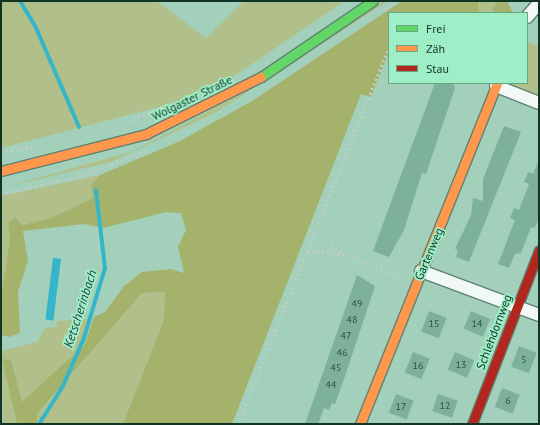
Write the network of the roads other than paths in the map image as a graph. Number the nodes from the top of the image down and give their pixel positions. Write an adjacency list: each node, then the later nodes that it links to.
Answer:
1 (373, 1): 6 (street, Wolgaster Straße)
2 (539, 2): 3 (street)
3 (528, 16)
4 (497, 84): 5 (street); 8 (street, Gartenweg)
5 (539, 102)
6 (1, 171)
7 (539, 250): 9 (street, Schlehdornweg)
8 (421, 271): 9 (street); 11 (street, Gartenweg)
9 (517, 306): 10 (street); 12 (street, Schlehdornweg)
10 (539, 315)
11 (360, 424)
12 (472, 424)

